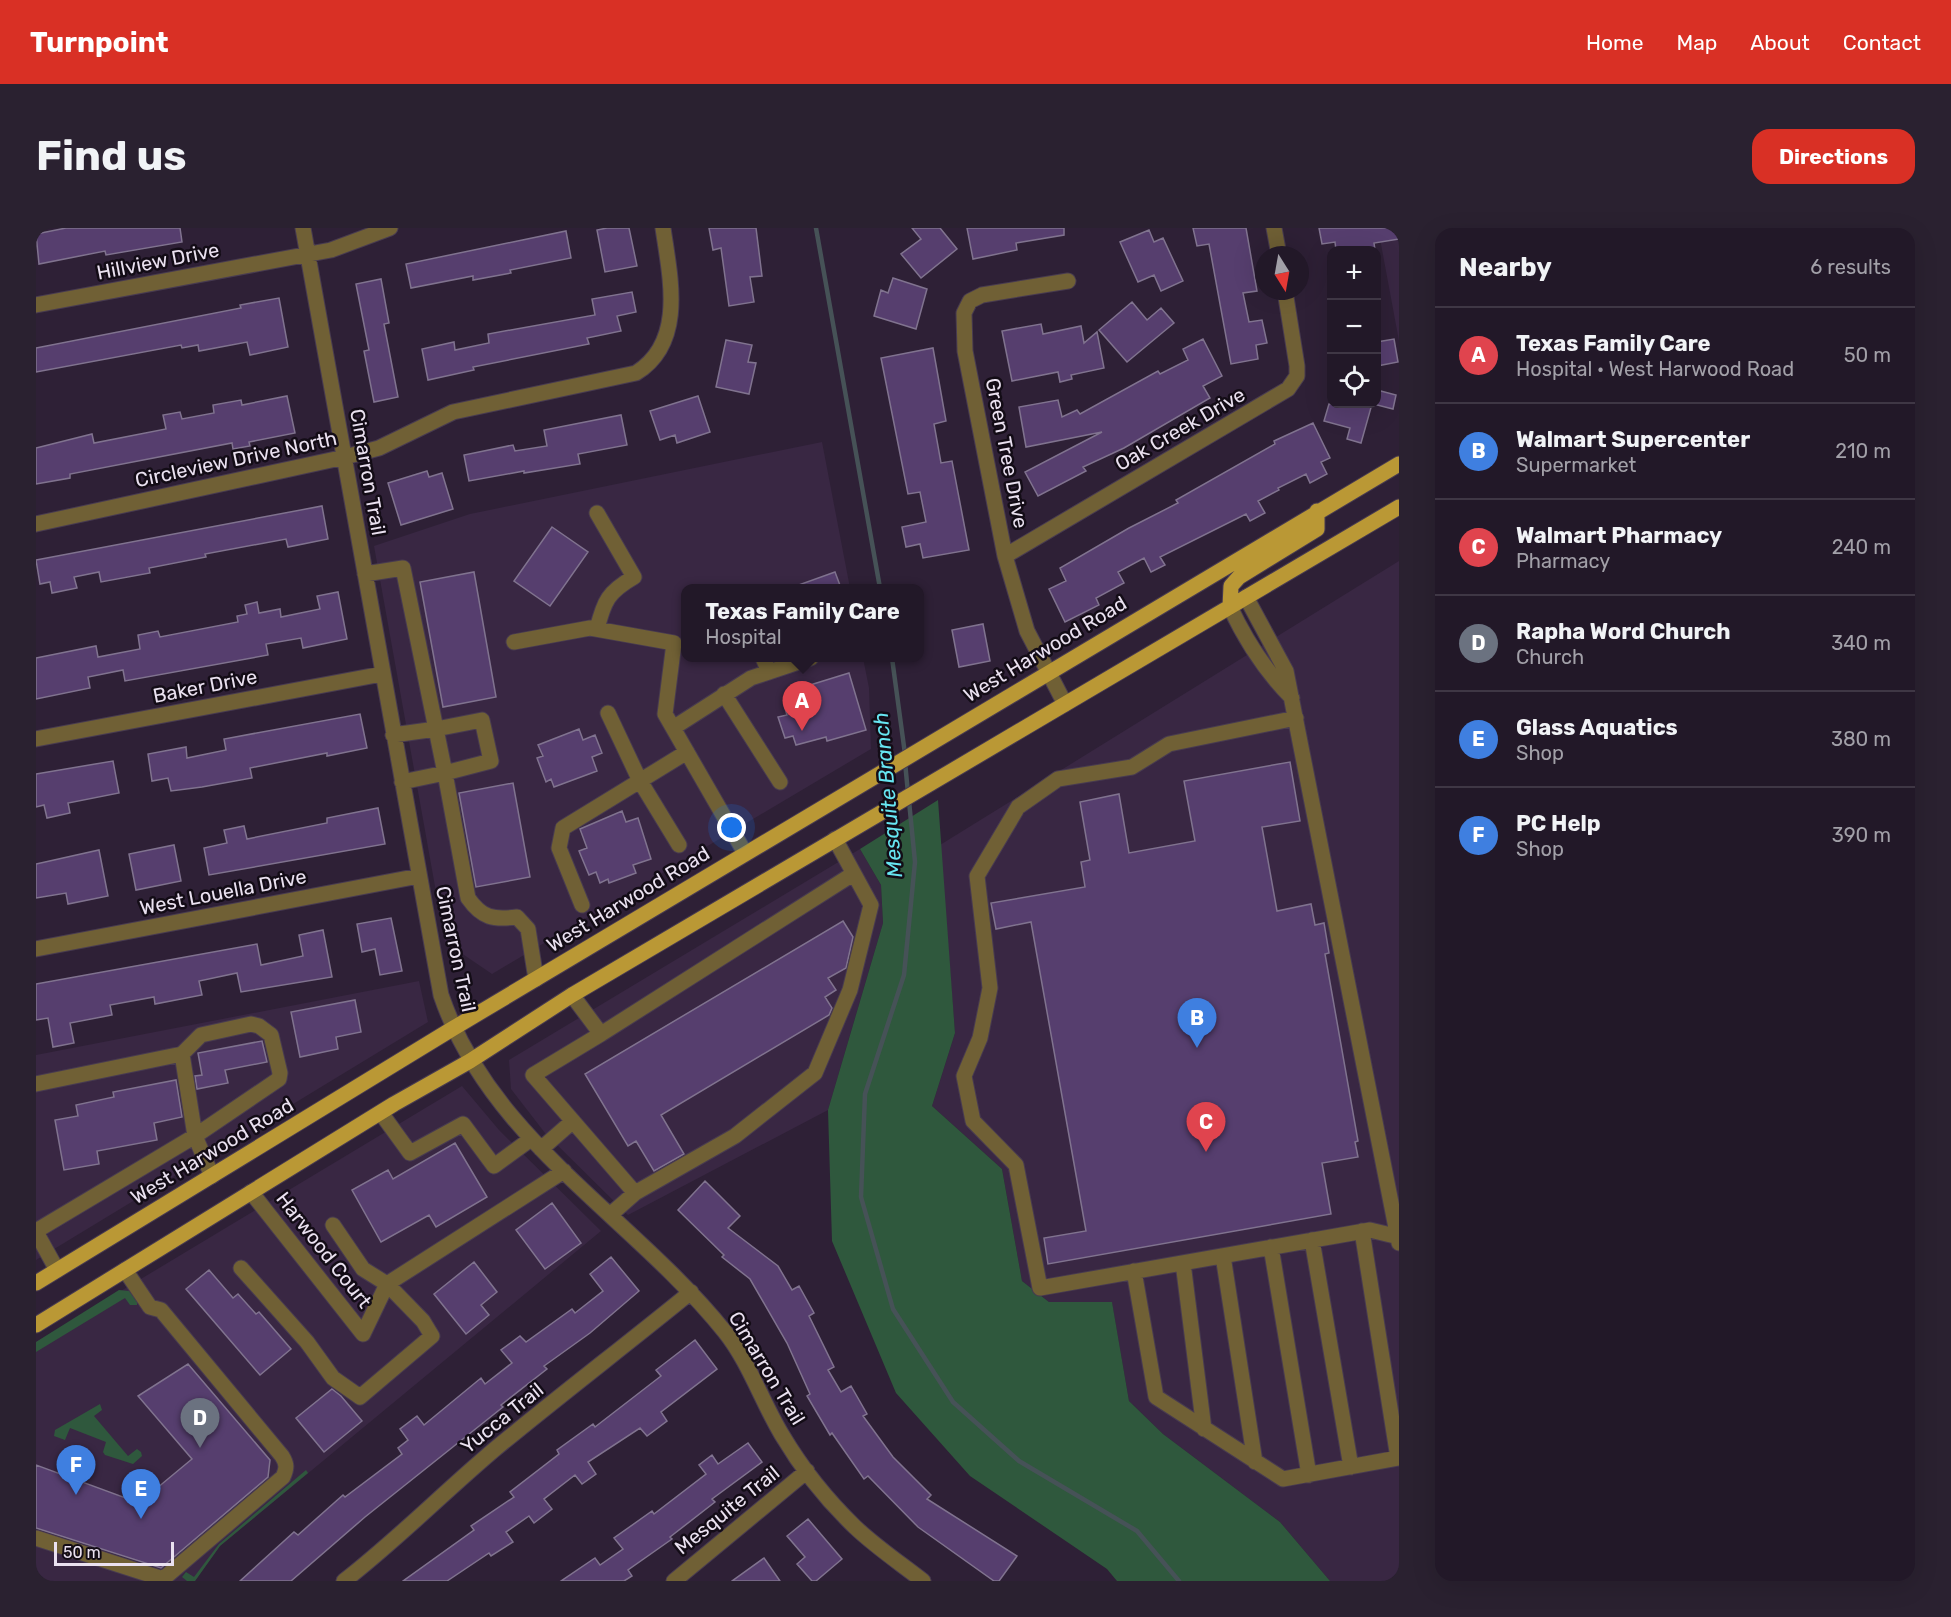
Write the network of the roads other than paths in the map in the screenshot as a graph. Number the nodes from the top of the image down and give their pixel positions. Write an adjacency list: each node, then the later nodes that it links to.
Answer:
1 (303, 228): 6 (street, Cimarron Trail)
2 (390, 228): 6 (street, Hillview Drive)
3 (663, 228): 10 (street, Circleview Drive North)
4 (1274, 228): 5 (street)
5 (1277, 246)
6 (308, 255): 9 (street, Hillview Drive); 10 (street, Cimarron Trail)
7 (1068, 281): 16 (street, Green Tree Drive)
8 (1286, 300): 16 (street, Oak Creek Drive)
9 (36, 305)
10 (345, 457): 15 (street, Circleview Drive North); 17 (street, Cimarron Trail)
11 (1399, 464): 13 (main road, West Harwood Road)
12 (1399, 507): 18 (main road)
13 (1317, 511): 19 (main road); 24 (main road, West Harwood Road)
14 (597, 513): 20 (street)
15 (36, 524)
16 (1005, 556): 24 (street, Green Tree Drive)
17 (365, 574): 25 (street, Cimarron Trail); 32 (street)
18 (1246, 597): 19 (main road); 27 (street)
19 (1230, 607): 27 (street); 28 (main road)
20 (597, 629): 21 (street); 31 (street)
21 (514, 642)
22 (783, 662): 23 (street)
23 (766, 665): 26 (street)
24 (1048, 672): 28 (street, Green Tree Drive); 42 (main road, West Harwood Road)
25 (382, 674): 33 (street, Cimarron Trail); 34 (street, Baker Drive)
26 (724, 694): 31 (street); 39 (street)
27 (1292, 698): 30 (street)
28 (1065, 704): 40 (main road)
29 (608, 713): 37 (street)
30 (1296, 718): 66 (street); 74 (street)
31 (673, 728): 35 (street)
32 (436, 729): 33 (street); 36 (street); 36 (street)
33 (393, 735): 38 (street, Cimarron Trail)
34 (36, 739)
35 (687, 752): 37 (street); 42 (street)
36 (446, 773): 38 (street); 47 (street)
37 (640, 781): 41 (street); 45 (street)
38 (402, 782): 44 (street, Cimarron Trail)
39 (780, 782)
40 (835, 839): 43 (street); 48 (main road)
41 (679, 845)
42 (745, 853): 47 (main road, West Harwood Road)
43 (853, 874): 50 (street); 61 (street)
44 (419, 876): 46 (street, West Louella Drive); 49 (street, Cimarron Trail)
45 (582, 906)
46 (36, 949)
47 (536, 979): 49 (main road, West Harwood Road)
48 (572, 994): 50 (street); 52 (main road)
49 (452, 1029): 52 (street, Cimarron Trail); 59 (main road, West Harwood Road)
50 (601, 1034): 55 (street)
51 (182, 1054): 53 (street); 56 (street); 56 (street)
52 (470, 1061): 54 (main road); 57 (street, Cimarron Trail)
53 (36, 1084)
54 (381, 1113): 57 (street); 60 (main road)
55 (573, 1121): 57 (street); 61 (street)
56 (195, 1136): 59 (street); 65 (street)
57 (536, 1144): 58 (street, Cimarron Trail)
58 (564, 1171): 62 (street, Cimarron Trail); 76 (street)
59 (212, 1176): 72 (main road, West Harwood Road)
60 (251, 1192): 73 (main road); 76 (street, Harwood Court)
61 (634, 1193): 62 (street)
62 (610, 1215): 77 (street, Cimarron Trail)
63 (333, 1225): 76 (street)
64 (1362, 1231): 66 (street); 67 (street); 81 (street)
65 (36, 1232): 72 (street)
66 (1399, 1239)
67 (1312, 1240): 68 (street); 81 (street)
68 (1271, 1247): 69 (street); 83 (street)
69 (1223, 1256): 70 (street); 80 (street)
70 (1183, 1263): 74 (street); 79 (street)
71 (241, 1268): 76 (street)
72 (57, 1270): 75 (main road, West Harwood Road)
73 (125, 1270): 78 (main road); 84 (street)
74 (1134, 1271): 79 (street)
75 (36, 1283)
76 (387, 1284)
77 (691, 1292): 82 (street, Cimarron Trail); 85 (street, Yucca Trail)
78 (36, 1325)
79 (1204, 1429): 80 (street)
80 (1255, 1462): 83 (street)
81 (1351, 1467): 83 (street)
82 (807, 1471): 86 (street, Mesquite Trail); 87 (street, Cimarron Trail)
83 (1309, 1475)
84 (36, 1538)
85 (344, 1581)
86 (674, 1581)
87 (923, 1581)

